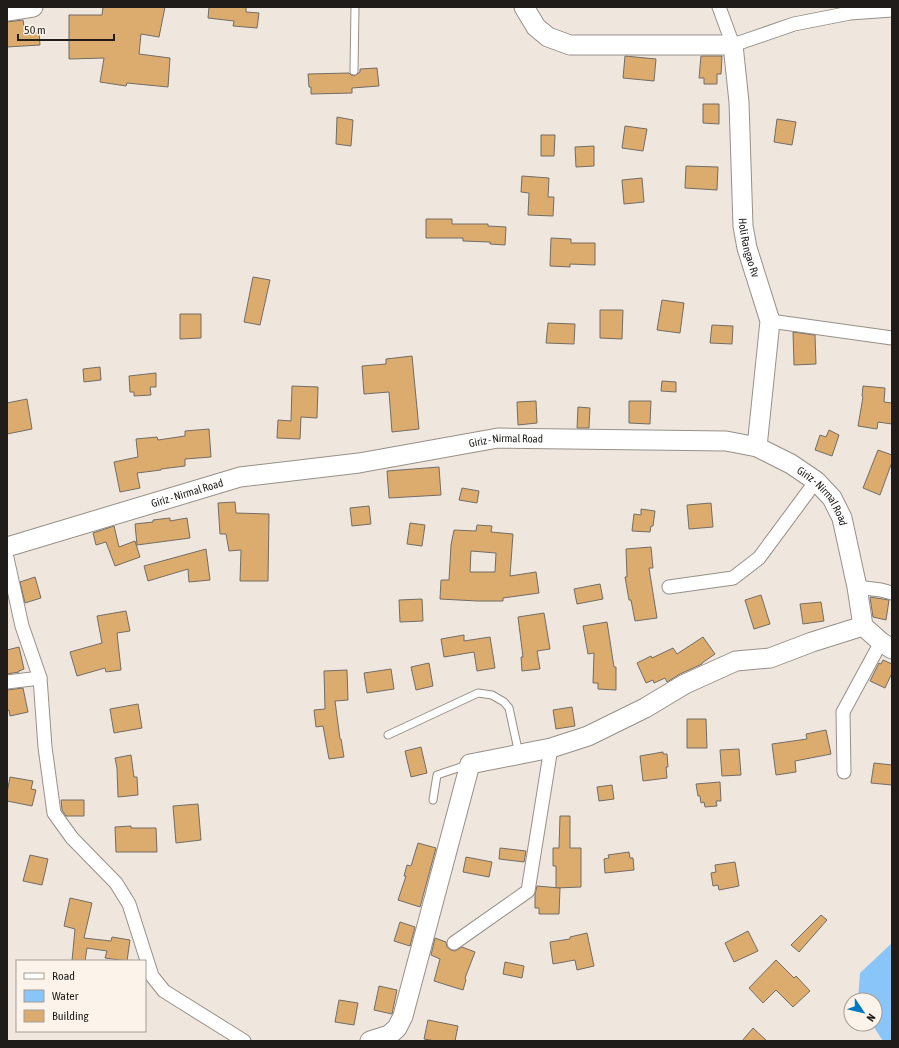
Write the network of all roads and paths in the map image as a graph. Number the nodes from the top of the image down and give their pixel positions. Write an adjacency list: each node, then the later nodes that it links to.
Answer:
1 (33, 7): 5 (street)
2 (355, 7): 8 (lane)
3 (524, 7): 7 (street)
4 (720, 7): 7 (street)
5 (7, 10)
6 (892, 10): 7 (street)
7 (733, 45): 9 (street, Holi Rangao Rv)
8 (354, 71)
9 (770, 321): 10 (street); 11 (street, Holi Rangao Rv)
10 (892, 338)
11 (757, 447): 12 (street, Giriz - Nirmal Road); 13 (street, Giriz - Nirmal Road)
12 (816, 481): 15 (street); 16 (street, Giriz - Nirmal Road)
13 (7, 547)
14 (7, 558): 20 (street)
15 (669, 587)
16 (857, 587): 17 (street); 18 (street, Giriz - Nirmal Road)
17 (892, 593)
18 (863, 626): 19 (street); 23 (street)
19 (886, 645): 26 (street)
20 (40, 678): 21 (street); 29 (street)
21 (7, 682)
22 (388, 736): 24 (lane)
23 (551, 748): 24 (street); 28 (street)
24 (519, 754): 25 (street)
25 (470, 764): 27 (lane); 30 (street)
26 (844, 772)
27 (433, 800)
28 (454, 944)
29 (244, 1041)
30 (370, 1041)

